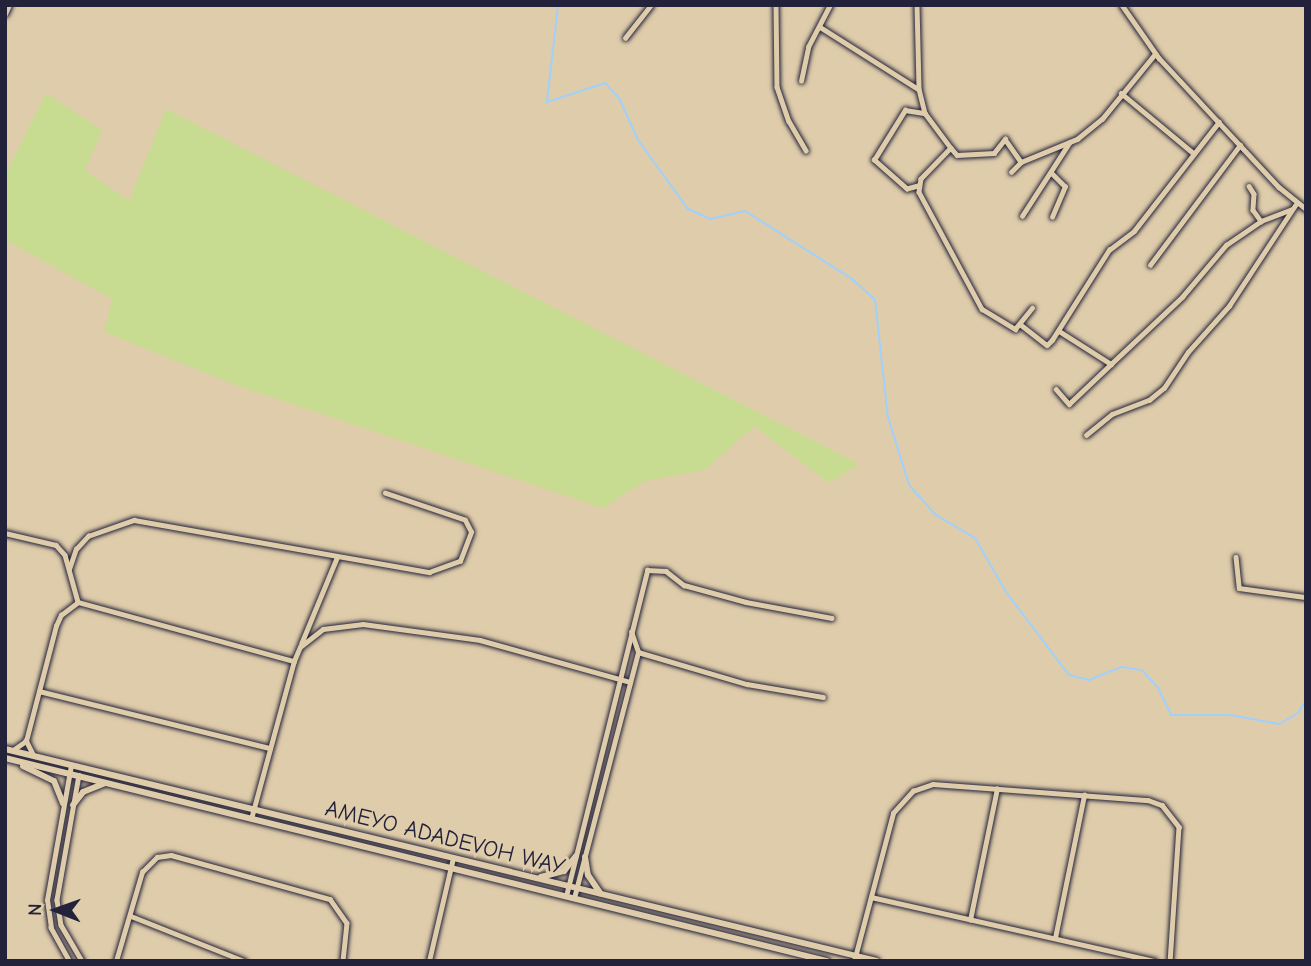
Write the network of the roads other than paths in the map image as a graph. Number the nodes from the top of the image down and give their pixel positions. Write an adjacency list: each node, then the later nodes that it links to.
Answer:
1 (9, 5): 7 (street)
2 (651, 5): 9 (street)
3 (776, 5): 19 (street)
4 (830, 5): 8 (street)
5 (917, 5): 12 (street)
6 (1122, 5): 10 (street)
7 (5, 14)
8 (820, 27): 11 (street); 12 (street)
9 (625, 37)
10 (1155, 54): 13 (street); 15 (street)
11 (801, 81)
12 (919, 89): 14 (street)
13 (1121, 93): 16 (street); 20 (street)
14 (925, 113): 18 (street); 24 (street)
15 (1219, 122): 17 (street); 20 (street)
16 (1069, 143): 21 (street); 23 (street)
17 (1240, 145): 26 (street); 31 (street)
18 (951, 148): 21 (street); 24 (street)
19 (806, 150)
20 (1192, 152): 34 (street)
21 (1021, 162): 22 (street)
22 (1011, 172)
23 (1052, 174): 28 (street); 29 (street)
24 (918, 186): 33 (street)
25 (1249, 186): 30 (street)
26 (1294, 207): 27 (street); 30 (street); 37 (street)
27 (1306, 209)
28 (1022, 216)
29 (1052, 217)
30 (1261, 221): 35 (street)
31 (1150, 265)
32 (1032, 308): 33 (street)
33 (1020, 324): 34 (street)
34 (1059, 331): 35 (street)
35 (1111, 364): 36 (street)
36 (1056, 389)
37 (1086, 435)
38 (385, 493): 40 (street)
39 (5, 533): 42 (street)
40 (337, 557): 42 (street); 47 (street)
41 (1236, 557): 43 (street)
42 (69, 569): 44 (street)
43 (1306, 597)
44 (78, 602): 49 (street); 52 (street)
45 (832, 618): 46 (street)
46 (630, 629): 48 (street); 50 (street)
47 (300, 647): 49 (street); 50 (street)
48 (638, 652): 51 (street); 53 (street)
49 (293, 661): 55 (street)
50 (620, 679): 51 (street); 70 (street)
51 (630, 682): 71 (street)
52 (39, 691): 54 (street); 55 (street)
53 (823, 697)
54 (26, 740): 56 (street); 57 (street)
55 (270, 748): 68 (street)
56 (8, 750): 57 (street, AMEYO ADADEVOH WAY)
57 (33, 756): 59 (street, AMEYO ADADEVOH WAY)
58 (5, 758): 61 (street, AMEYO ADADEVOH WAY); 66 (street)
59 (71, 765): 60 (street, AMEYO ADADEVOH WAY); 61 (street)
60 (80, 768): 62 (street); 68 (street, AMEYO ADADEVOH WAY)
61 (69, 774): 62 (street, AMEYO ADADEVOH WAY); 66 (street)
62 (79, 776): 63 (street, AMEYO ADADEVOH WAY); 67 (street)
63 (106, 783): 67 (street); 69 (street, AMEYO ADADEVOH WAY)
64 (997, 789): 65 (street); 79 (street); 82 (street)
65 (1084, 795): 83 (street); 94 (street)
66 (63, 803): 85 (street)
67 (73, 805): 86 (street)
68 (253, 809): 69 (street); 72 (street, AMEYO ADADEVOH WAY)
69 (251, 819): 73 (street, AMEYO ADADEVOH WAY)
70 (576, 856): 74 (street); 75 (street)
71 (585, 857): 76 (street); 77 (street)
72 (453, 858): 73 (street); 74 (street, AMEYO ADADEVOH WAY)
73 (451, 868): 78 (street, AMEYO ADADEVOH WAY); 90 (street)
74 (535, 878): 75 (street, AMEYO ADADEVOH WAY)
75 (568, 886): 76 (street, AMEYO ADADEVOH WAY); 78 (street)
76 (577, 888): 77 (street, AMEYO ADADEVOH WAY); 80 (street)
77 (602, 894): 84 (street, AMEYO ADADEVOH WAY)
78 (566, 896): 80 (street, AMEYO ADADEVOH WAY)
79 (871, 897): 82 (street); 84 (street)
80 (574, 898): 91 (street, AMEYO ADADEVOH WAY)
81 (131, 916): 87 (street); 88 (street); 89 (street)
82 (970, 920): 83 (street)
83 (1055, 939): 93 (street)
84 (855, 958): 92 (street, AMEYO ADADEVOH WAY)
85 (69, 961)
86 (82, 961)
87 (116, 961)
88 (244, 961)
89 (343, 961)
90 (429, 961)
91 (827, 961)
92 (877, 961)
93 (1155, 961)
94 (1170, 961)

